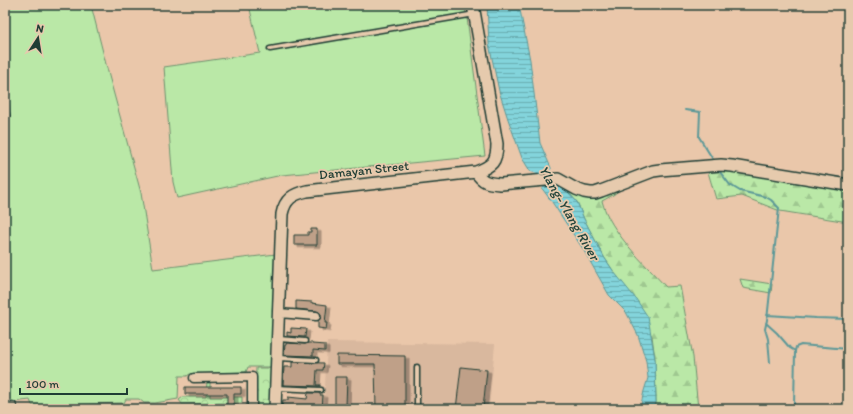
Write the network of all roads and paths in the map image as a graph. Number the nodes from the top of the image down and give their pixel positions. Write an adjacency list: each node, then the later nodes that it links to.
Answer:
1 (474, 9): 2 (lane); 5 (street, Damayan Street)
2 (270, 49)
3 (5, 97): 4 (lane)
4 (5, 117)
5 (476, 172): 6 (street); 7 (street, Damayan Street)
6 (848, 185)
7 (279, 313): 8 (street); 9 (street, Damayan Street)
8 (316, 316)
9 (278, 339): 10 (lane); 11 (street, Damayan Street)
10 (305, 341)
11 (277, 358): 12 (lane); 15 (street, Damayan Street)
12 (316, 360)
13 (417, 367): 19 (lane)
14 (194, 378): 17 (street)
15 (276, 388): 16 (lane); 18 (street, Damayan Street)
16 (321, 390)
17 (252, 409)
18 (275, 409)
19 (417, 409)

